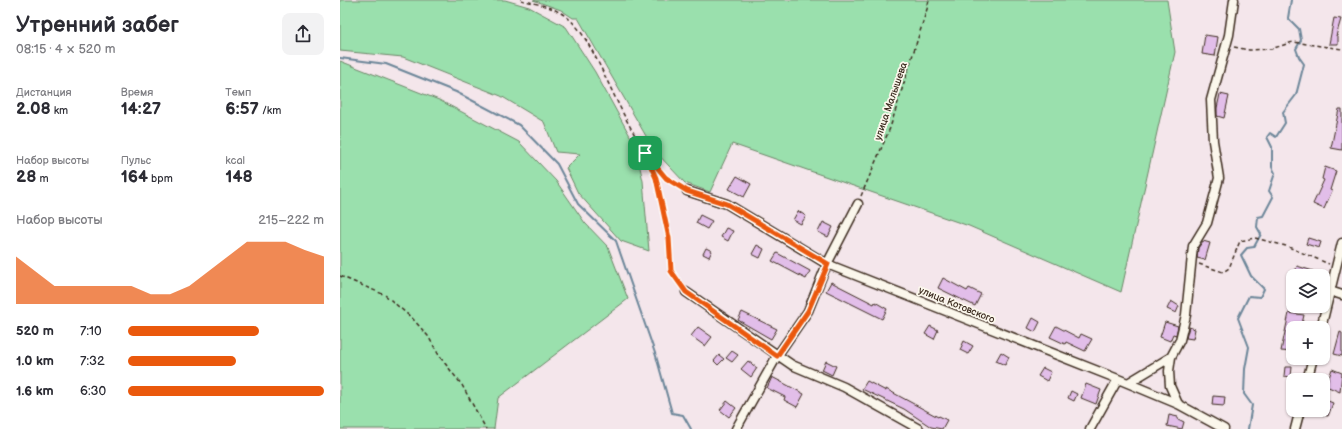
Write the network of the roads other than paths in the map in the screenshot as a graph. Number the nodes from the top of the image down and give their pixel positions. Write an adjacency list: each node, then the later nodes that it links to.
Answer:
1 (1234, 0): 10 (street)
2 (687, 191): 5 (street, улица Котовского)
3 (858, 204): 5 (street)
4 (1342, 243): 6 (street)
5 (828, 264): 9 (street); 11 (street, улица Котовского)
6 (1330, 291): 8 (street)
7 (686, 292): 9 (street)
8 (1342, 295)
9 (777, 356): 15 (street); 16 (street)
10 (1171, 357): 12 (street); 13 (street)
11 (1118, 379): 12 (street, улица Котовского); 17 (street)
12 (1128, 383): 13 (street, улица Котовского)
13 (1178, 404): 18 (street, улица Котовского)
14 (1298, 417): 19 (street)
15 (736, 429)
16 (919, 429)
17 (1090, 429)
18 (1224, 429)
19 (1295, 429)

